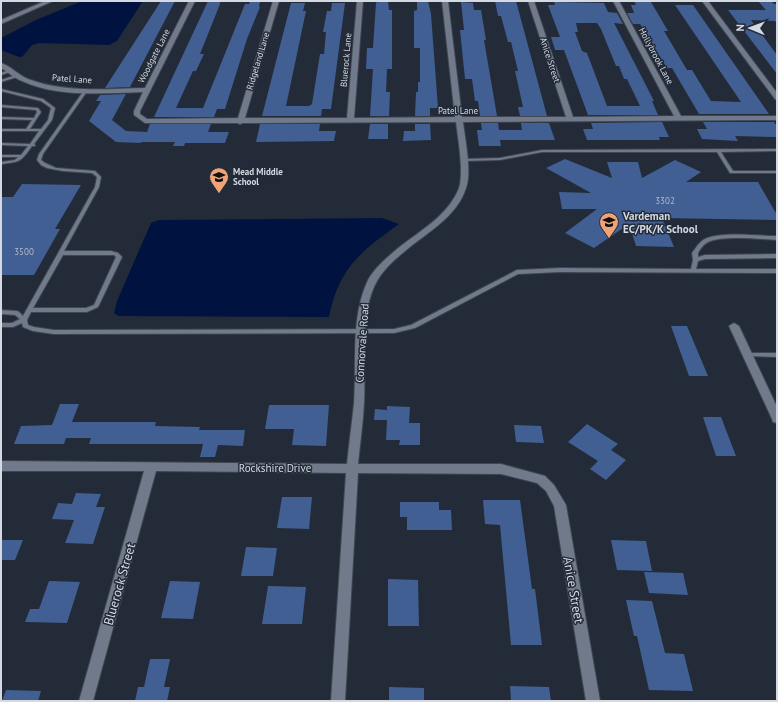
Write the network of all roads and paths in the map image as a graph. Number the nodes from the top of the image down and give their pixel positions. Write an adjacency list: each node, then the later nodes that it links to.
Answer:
1 (50, 1): 9 (street)
2 (192, 1): 17 (street, Woodgate Lane)
3 (276, 1): 28 (street, Ridgeland Lane)
4 (360, 1): 27 (street, Bluerock Lane)
5 (445, 1): 26 (street, Connorvale Road)
6 (531, 1): 24 (street, Anice Street)
7 (616, 1): 25 (street, Hollybrook Lane)
8 (705, 1): 18 (street)
9 (1, 22)
10 (1, 65): 11 (street, Patel Lane)
11 (9, 71): 12 (lane); 13 (street, Patel Lane)
12 (1, 74)
13 (16, 76): 14 (lane); 16 (street, Patel Lane)
14 (1, 81)
15 (1, 90): 31 (lane)
16 (86, 90): 17 (street, Patel Lane); 42 (lane)
17 (147, 90): 21 (street, Woodgate Lane)
18 (777, 98)
19 (1, 106): 23 (lane)
20 (1, 118): 23 (lane)
21 (140, 118): 28 (street, Patel Lane)
22 (777, 118): 25 (street, Patel Lane)
23 (35, 119): 30 (lane)
24 (570, 119): 25 (street, Patel Lane); 26 (street, Patel Lane)
25 (679, 119)
26 (460, 120): 27 (street, Patel Lane); 38 (street, Connorvale Road)
27 (350, 121): 28 (street, Patel Lane)
28 (240, 122)
29 (1, 130): 30 (lane)
30 (27, 130): 31 (lane)
31 (43, 130): 33 (lane)
32 (1, 144): 33 (lane)
33 (33, 145): 37 (lane)
34 (718, 150): 35 (lane); 38 (lane); 40 (lane)
35 (777, 150)
36 (1, 156): 37 (lane)
37 (23, 156): 39 (lane)
38 (464, 160): 52 (street, Connorvale Road)
39 (1, 163)
40 (777, 172)
41 (777, 238): 44 (lane)
42 (62, 253): 47 (lane); 47 (lane)
43 (777, 256): 44 (lane)
44 (696, 260): 45 (lane)
45 (693, 270): 46 (lane); 52 (lane)
46 (777, 271)
47 (30, 310): 49 (lane)
48 (1, 312): 49 (lane)
49 (24, 320): 50 (lane); 52 (lane)
50 (1, 325)
51 (734, 326): 53 (street)
52 (362, 332): 58 (street, Connorvale Road)
53 (748, 355): 54 (lane); 55 (street)
54 (777, 355)
55 (777, 419)
56 (1, 466): 57 (street, Rockshire Drive)
57 (151, 467): 58 (street, Rockshire Drive); 60 (street, Bluerock Street)
58 (352, 468): 59 (street, Rockshire Drive); 61 (street, Connorvale Road)
59 (545, 483): 62 (street, Anice Street)
60 (86, 701)
61 (338, 701)
62 (593, 701)

